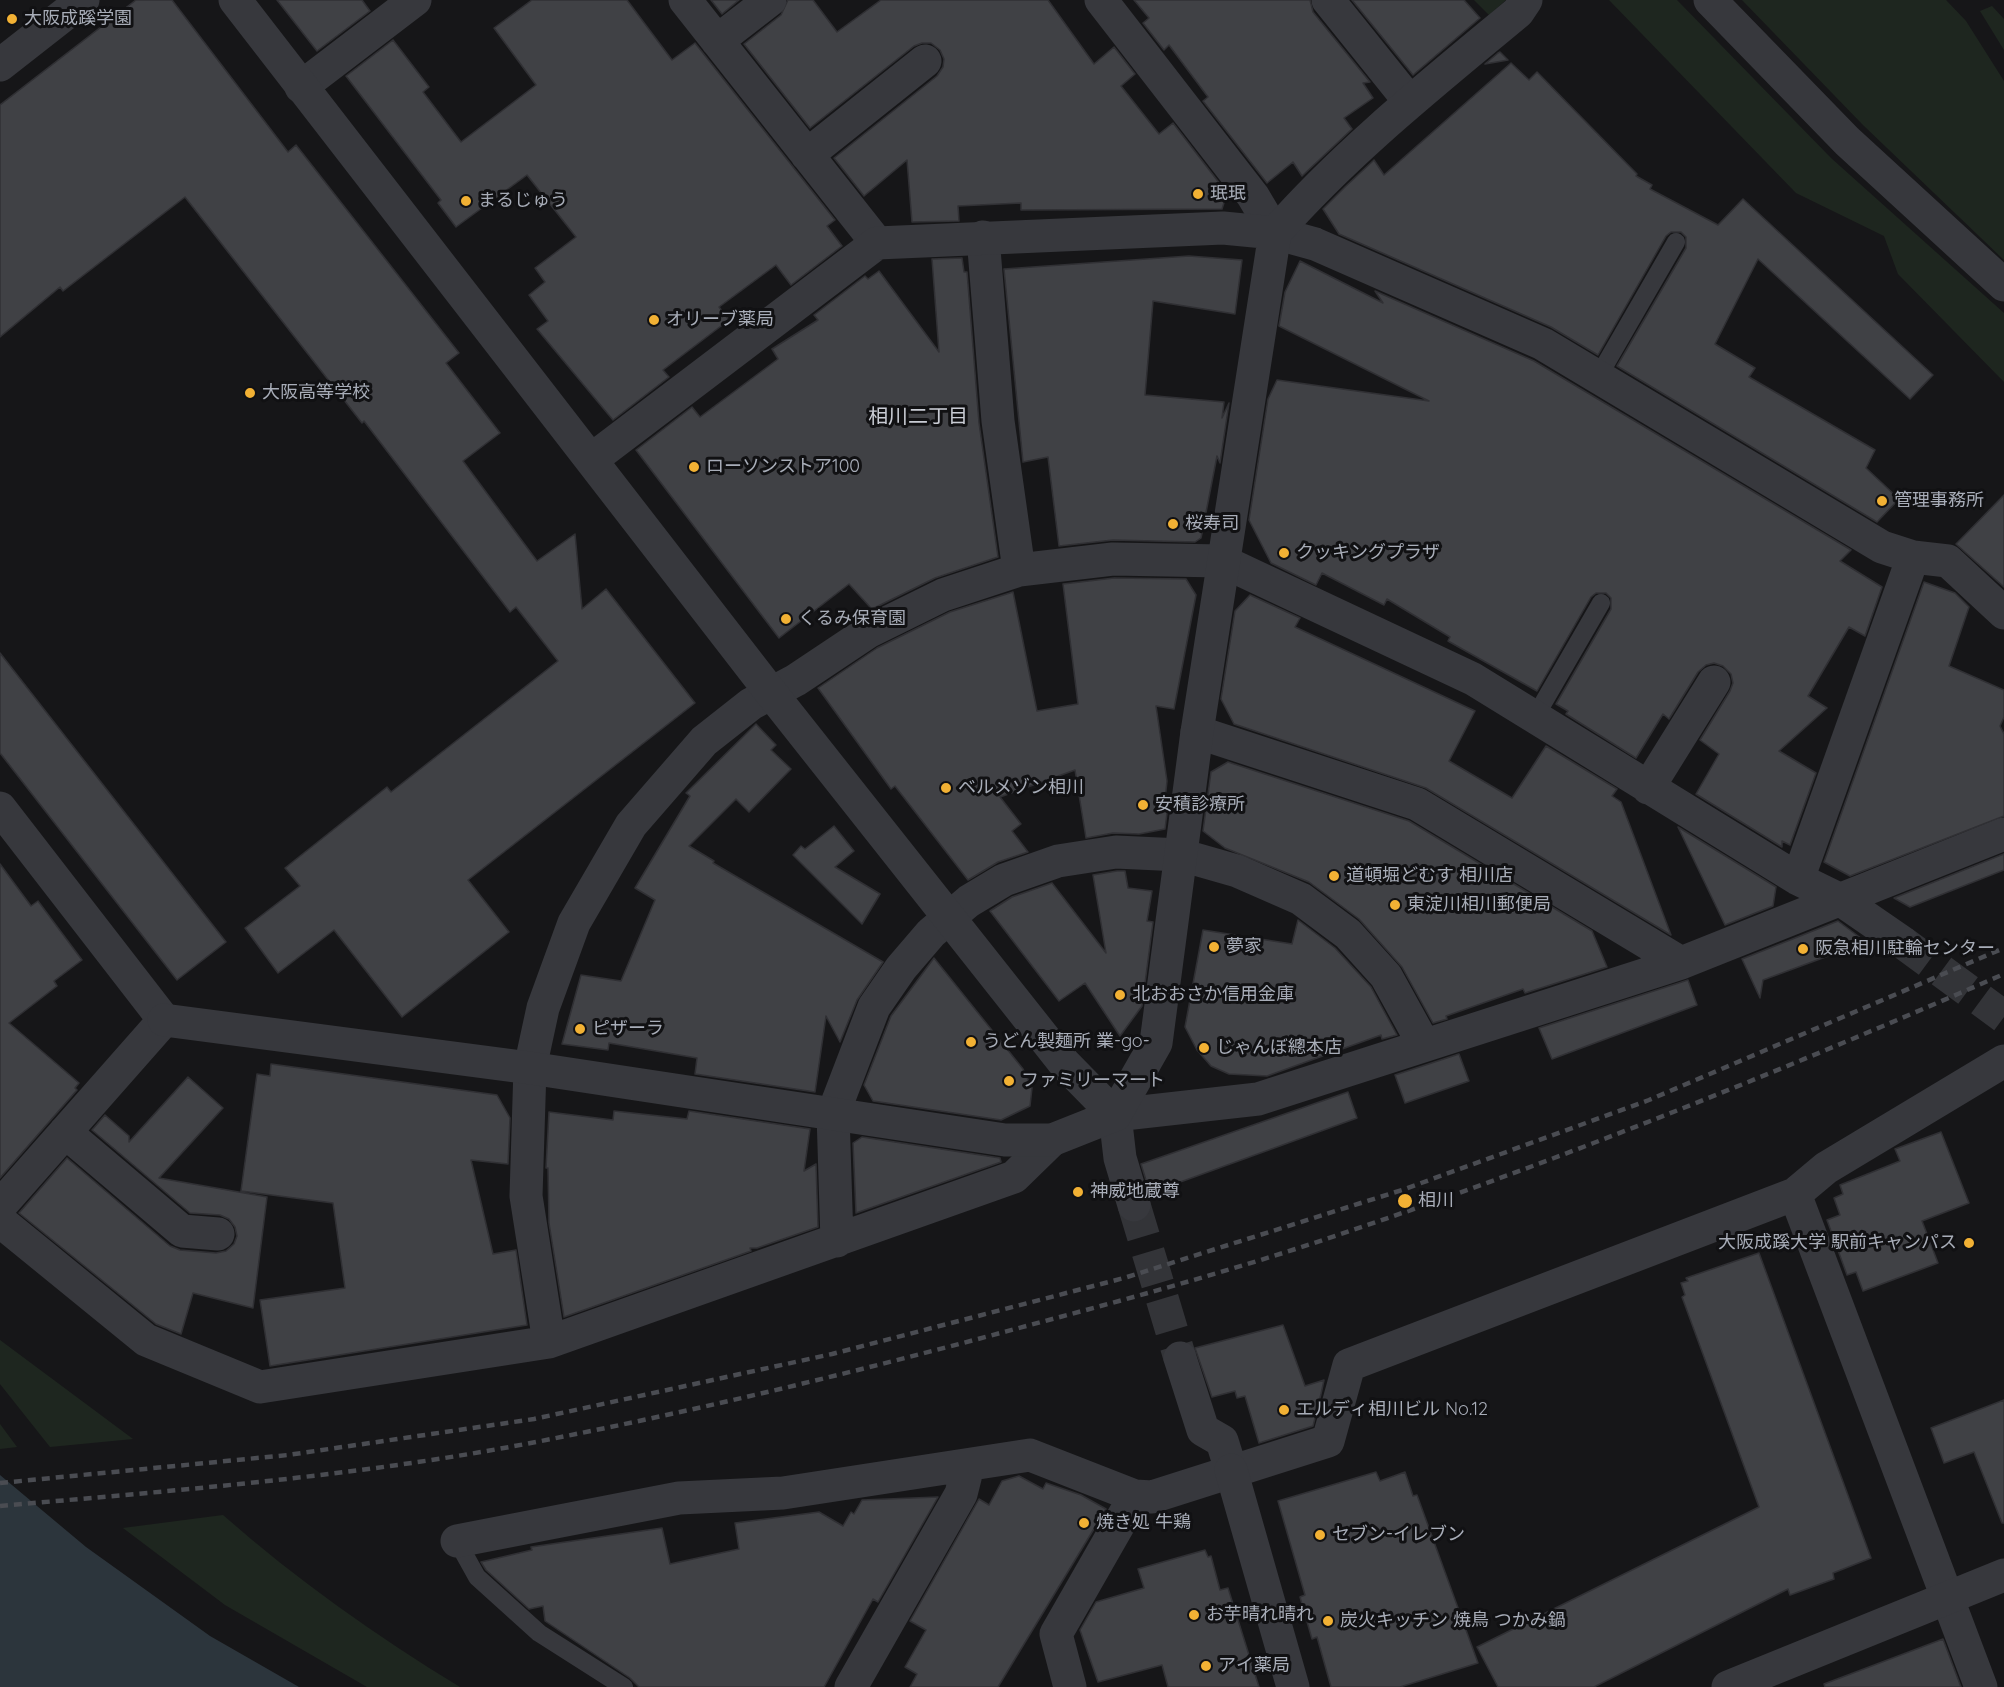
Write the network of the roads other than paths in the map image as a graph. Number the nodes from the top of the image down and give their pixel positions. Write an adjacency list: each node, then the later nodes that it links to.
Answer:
1 (83, 0): 12 (street)
2 (235, 0): 13 (street)
3 (415, 0): 13 (street)
4 (685, 0): 10 (street)
5 (770, 0): 10 (street)
6 (1101, 0): 16 (street)
7 (1328, 0): 14 (street)
8 (1526, 0): 14 (street)
9 (1710, 0): 20 (street)
10 (717, 41): 15 (street)
11 (925, 61): 15 (street)
12 (0, 65)
13 (301, 87): 22 (street)
14 (1410, 102): 16 (street)
15 (807, 155): 19 (street)
16 (1275, 232): 17 (street); 21 (street); 24 (street)
17 (983, 237): 19 (street); 25 (street)
18 (1676, 242): 21 (lane)
19 (877, 243): 22 (street)
20 (2004, 285)
21 (1598, 377): 23 (street)
22 (591, 460): 29 (street)
23 (1912, 557): 27 (street); 36 (street)
24 (1222, 561): 25 (street); 30 (street); 31 (street)
25 (1019, 570): 29 (street)
26 (1601, 603): 30 (lane)
27 (2004, 613)
28 (1714, 682): 32 (street)
29 (772, 694): 38 (street); 44 (street)
30 (1535, 717): 32 (street)
31 (1197, 732): 35 (street); 40 (street)
32 (1648, 788): 36 (street)
33 (0, 808): 41 (street)
34 (2004, 834): 37 (street)
35 (1181, 855): 38 (street); 42 (street); 46 (street)
36 (1798, 879): 37 (street)
37 (1841, 900): 39 (street); 40 (street)
38 (950, 916): 45 (street); 46 (street)
39 (1902, 942)
40 (1681, 963): 42 (street)
41 (164, 1020): 44 (street); 47 (street)
42 (1424, 1044): 46 (street)
43 (2004, 1061): 49 (street)
44 (530, 1068): 45 (street); 55 (street)
45 (833, 1114): 48 (street); 54 (street)
46 (1115, 1115): 48 (street); 50 (street)
47 (65, 1132): 51 (street); 53 (street)
48 (1052, 1140): 54 (street)
49 (1795, 1194): 58 (street); 62 (street)
50 (1134, 1205)
51 (0, 1206)
52 (0, 1221): 55 (street)
53 (218, 1234)
54 (837, 1241): 55 (street)
55 (549, 1342)
56 (1180, 1358): 58 (street)
57 (968, 1466): 59 (street); 60 (street); 64 (street)
58 (1231, 1470): 59 (street); 66 (street)
59 (1135, 1496): 65 (street)
60 (457, 1541): 63 (lane)
61 (2004, 1575): 62 (street)
62 (1948, 1596): 67 (street); 68 (street)
63 (624, 1687)
64 (851, 1687)
65 (1070, 1687)
66 (1293, 1687)
67 (1728, 1687)
68 (1981, 1687)

